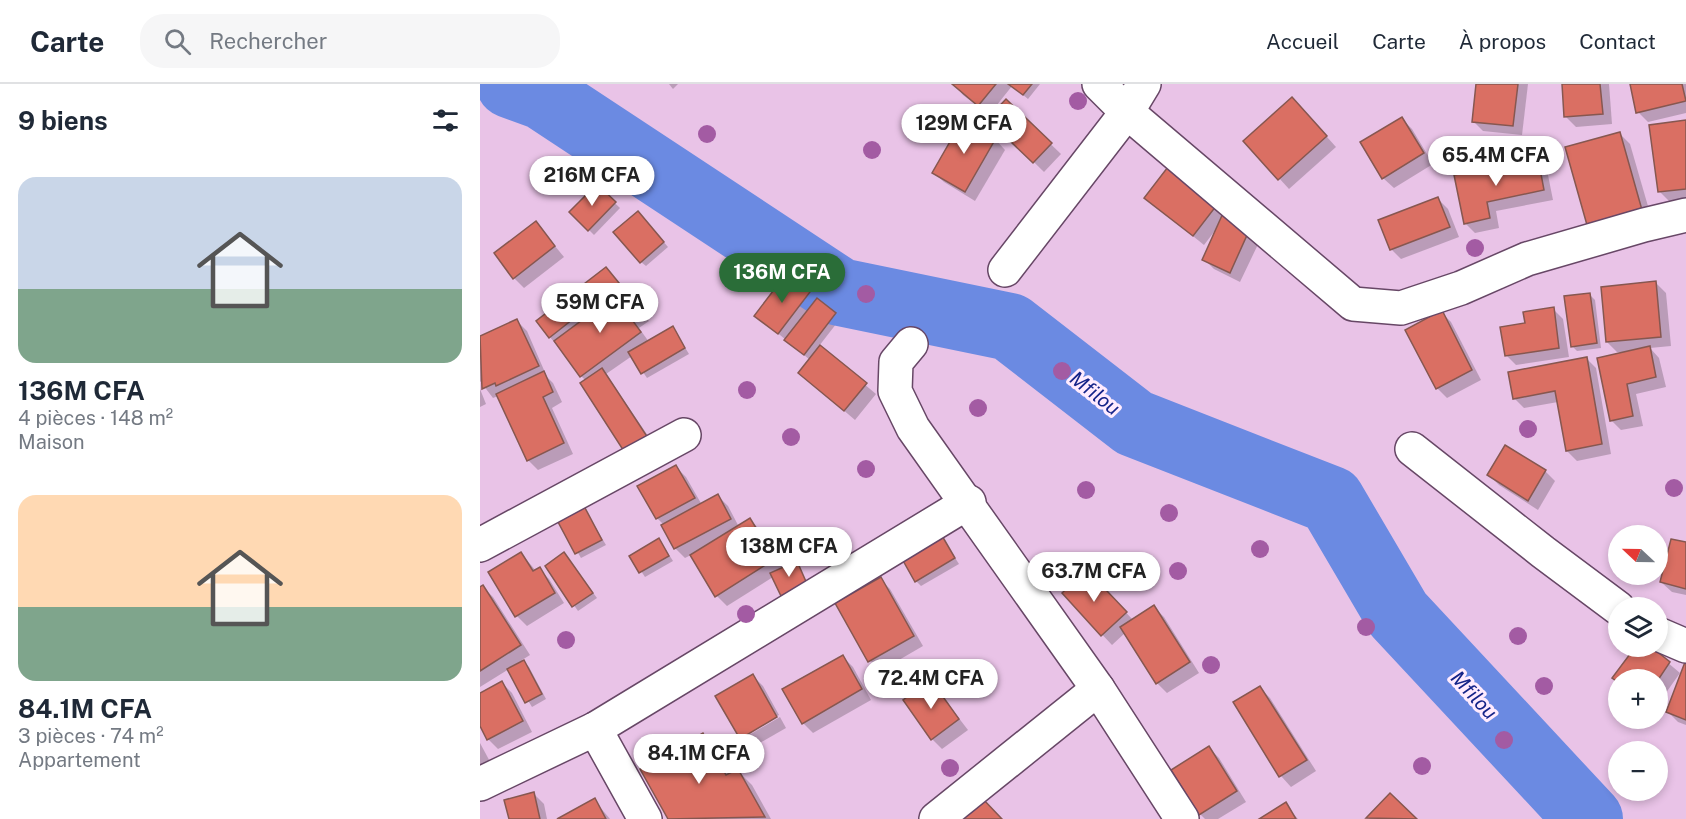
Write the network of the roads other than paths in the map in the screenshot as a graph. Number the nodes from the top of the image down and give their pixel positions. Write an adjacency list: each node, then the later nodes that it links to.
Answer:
1 (1099, 84): 3 (street)
2 (1144, 84): 3 (street)
3 (1127, 112): 4 (street); 5 (street)
4 (1686, 215)
5 (1005, 270)
6 (911, 344): 9 (street)
7 (684, 435): 10 (street)
8 (1412, 449): 11 (street)
9 (969, 502): 14 (street); 15 (street)
10 (480, 545)
11 (1608, 601)
12 (1668, 638): 13 (street)
13 (1686, 646)
14 (1098, 689): 18 (street); 19 (street)
15 (595, 729): 16 (street); 17 (street)
16 (480, 784)
17 (645, 819)
18 (936, 819)
19 (1182, 819)

